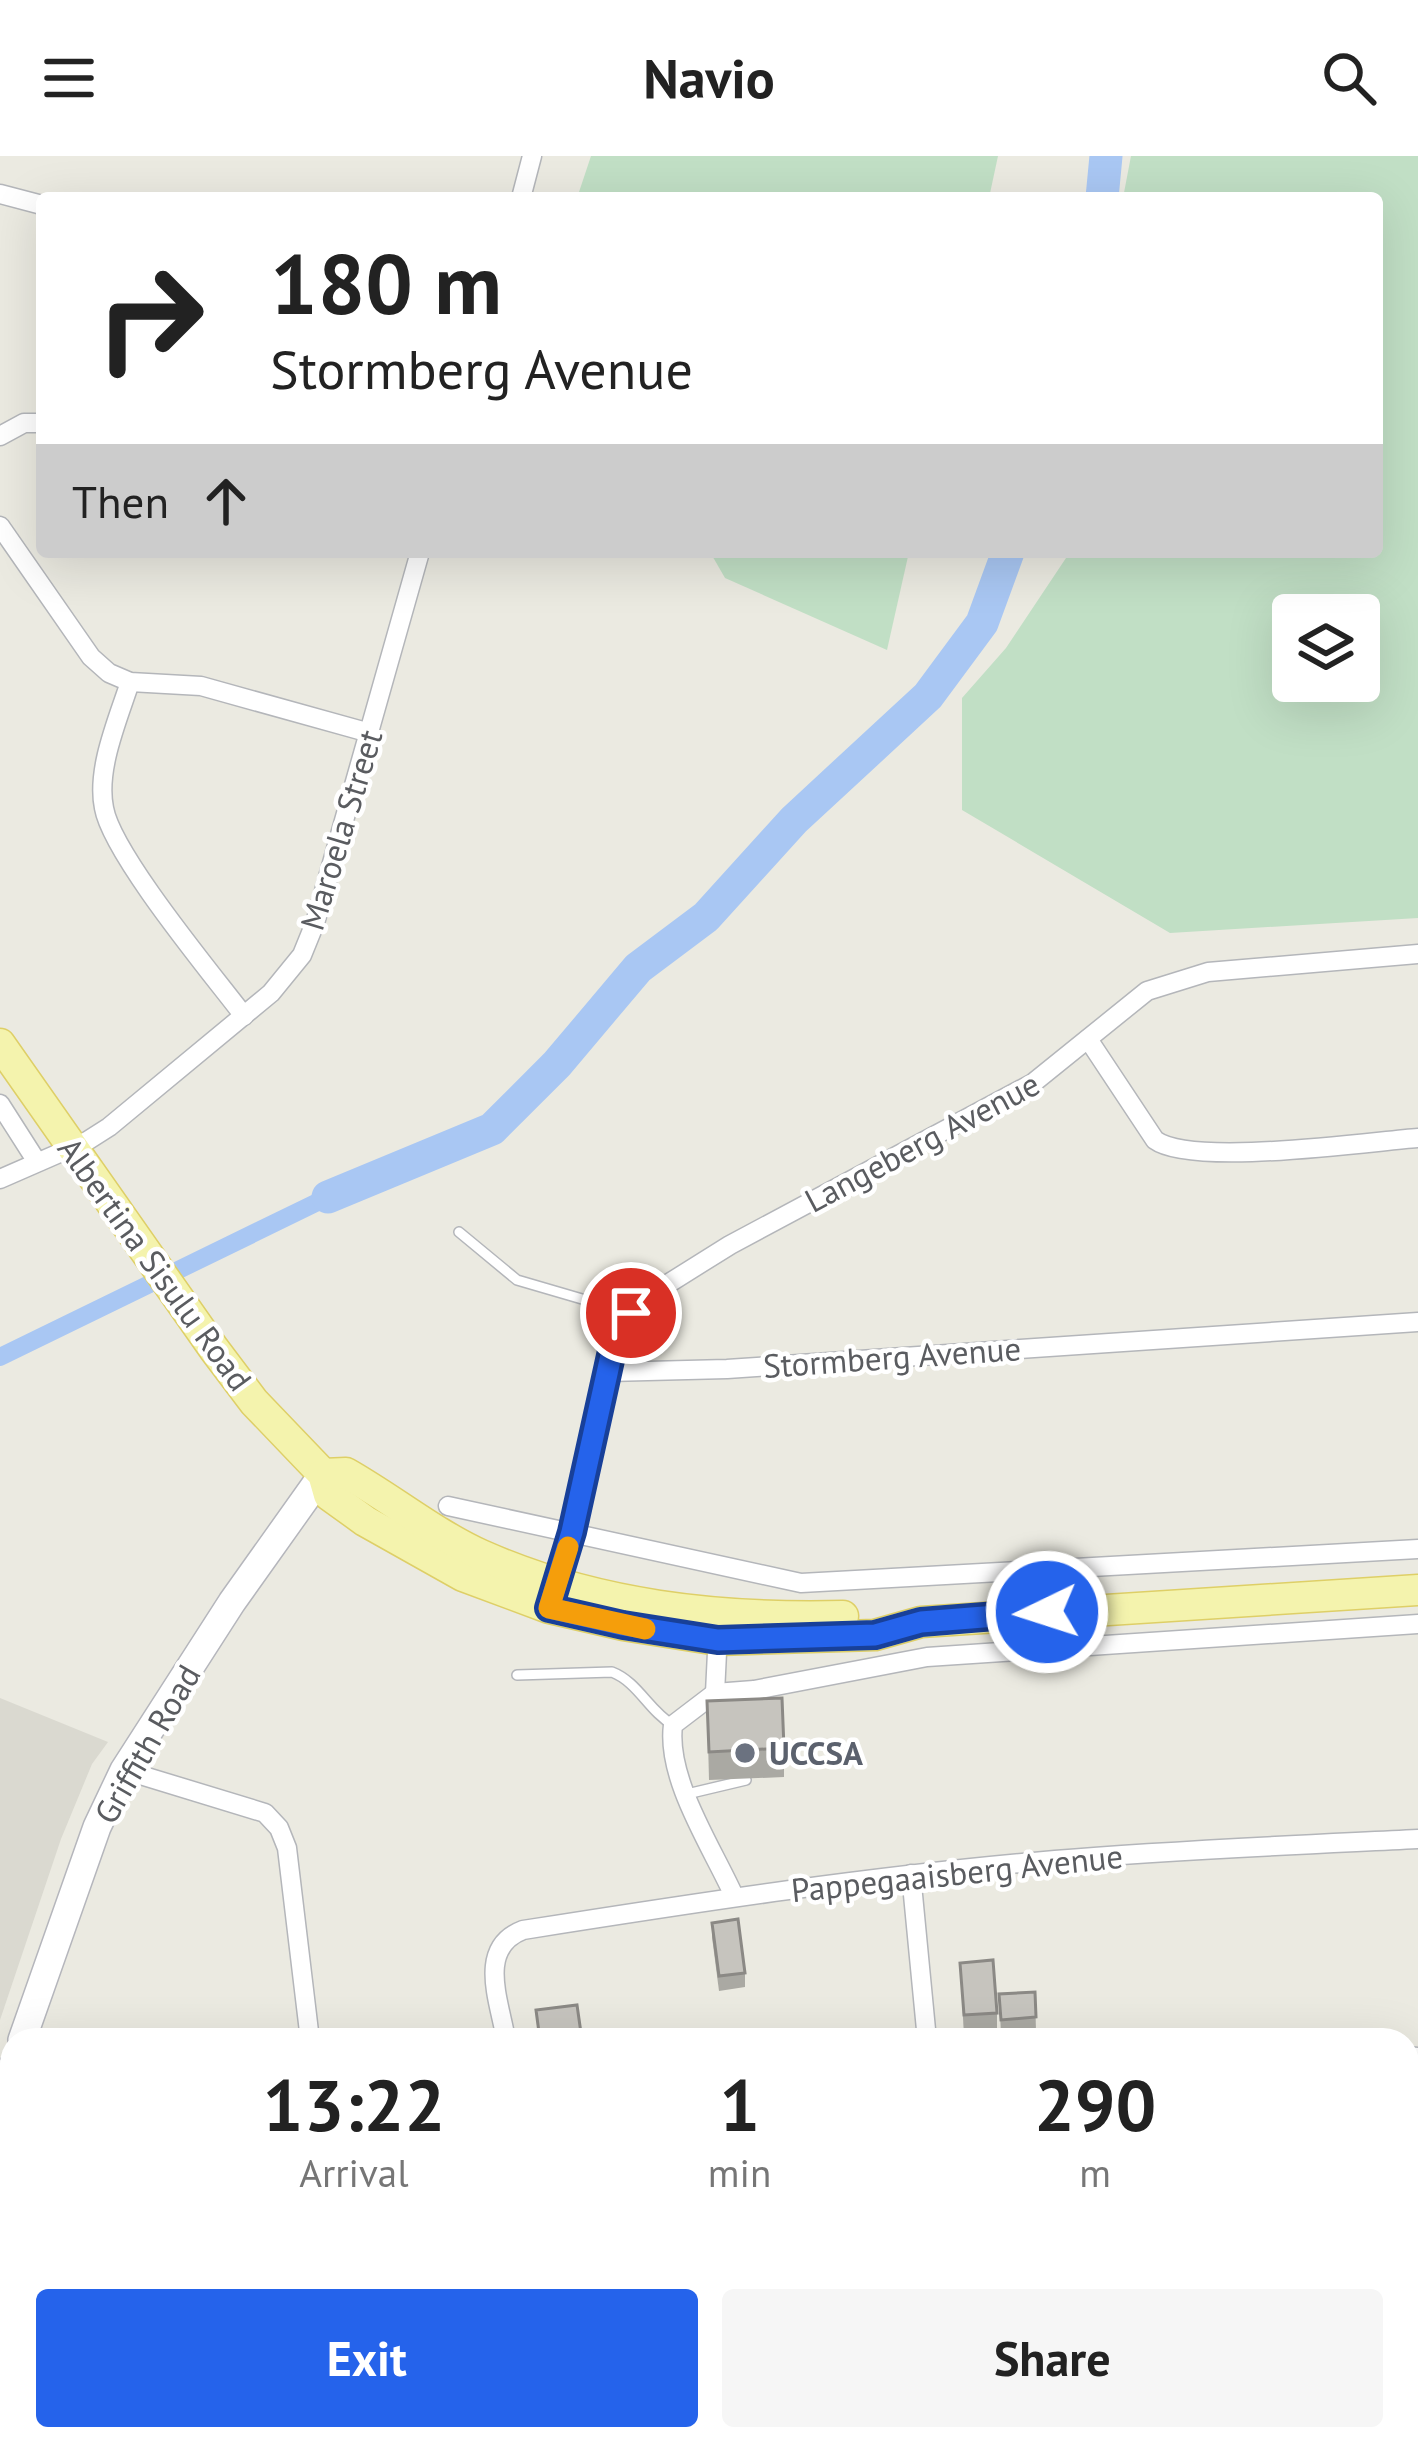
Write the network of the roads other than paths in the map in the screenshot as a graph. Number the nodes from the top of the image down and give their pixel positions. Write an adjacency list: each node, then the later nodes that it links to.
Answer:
1 (532, 156): 2 (street)
2 (523, 192)
3 (0, 194): 4 (street)
4 (36, 203)
5 (36, 423): 6 (street)
6 (0, 436)
7 (0, 526): 9 (street)
8 (418, 558): 10 (street, Maroela Street)
9 (130, 682): 10 (street); 12 (street)
10 (370, 733): 12 (street, Maroela Street)
11 (1418, 954): 13 (street, Langeberg Avenue)
12 (244, 1016): 17 (street, Maroela Street)
13 (1088, 1039): 16 (street); 21 (street, Langeberg Avenue)
14 (0, 1044): 17 (main road, Albertina Sisulu Road)
15 (0, 1104): 18 (street, Albertina Sisulu Road)
16 (1418, 1138)
17 (72, 1148): 18 (street, Maroela Street); 24 (main road, Albertina Sisulu Road)
18 (37, 1162): 19 (street, Maroela Street)
19 (0, 1179)
20 (459, 1232): 21 (lane)
21 (631, 1313): 23 (street)
22 (1418, 1322): 23 (street, Stormberg Avenue)
23 (608, 1372): 26 (street)
24 (323, 1474): 29 (main road, Albertina Sisulu Road); 35 (street, Griffith Road)
25 (448, 1506): 26 (street)
26 (572, 1532): 27 (street); 29 (street)
27 (1418, 1549)
28 (1418, 1590): 31 (main road, Albertina Sisulu Road)
29 (553, 1596): 31 (main road, Albertina Sisulu Road)
30 (1418, 1624): 33 (street)
31 (718, 1628): 33 (street)
32 (517, 1675): 34 (lane)
33 (715, 1693): 34 (street)
34 (673, 1726): 37 (street)
35 (124, 1769): 41 (street, Griffith Road); 42 (street)
36 (746, 1780): 37 (lane)
37 (686, 1794): 40 (street)
38 (1418, 1839): 39 (street, Pappegaaisberg Avenue)
39 (910, 1874): 40 (street, Pappegaaisberg Avenue); 44 (street)
40 (734, 1896): 43 (street, Pappegaaisberg Avenue)
41 (26, 2028)
42 (309, 2028)
43 (504, 2028)
44 (926, 2028)

